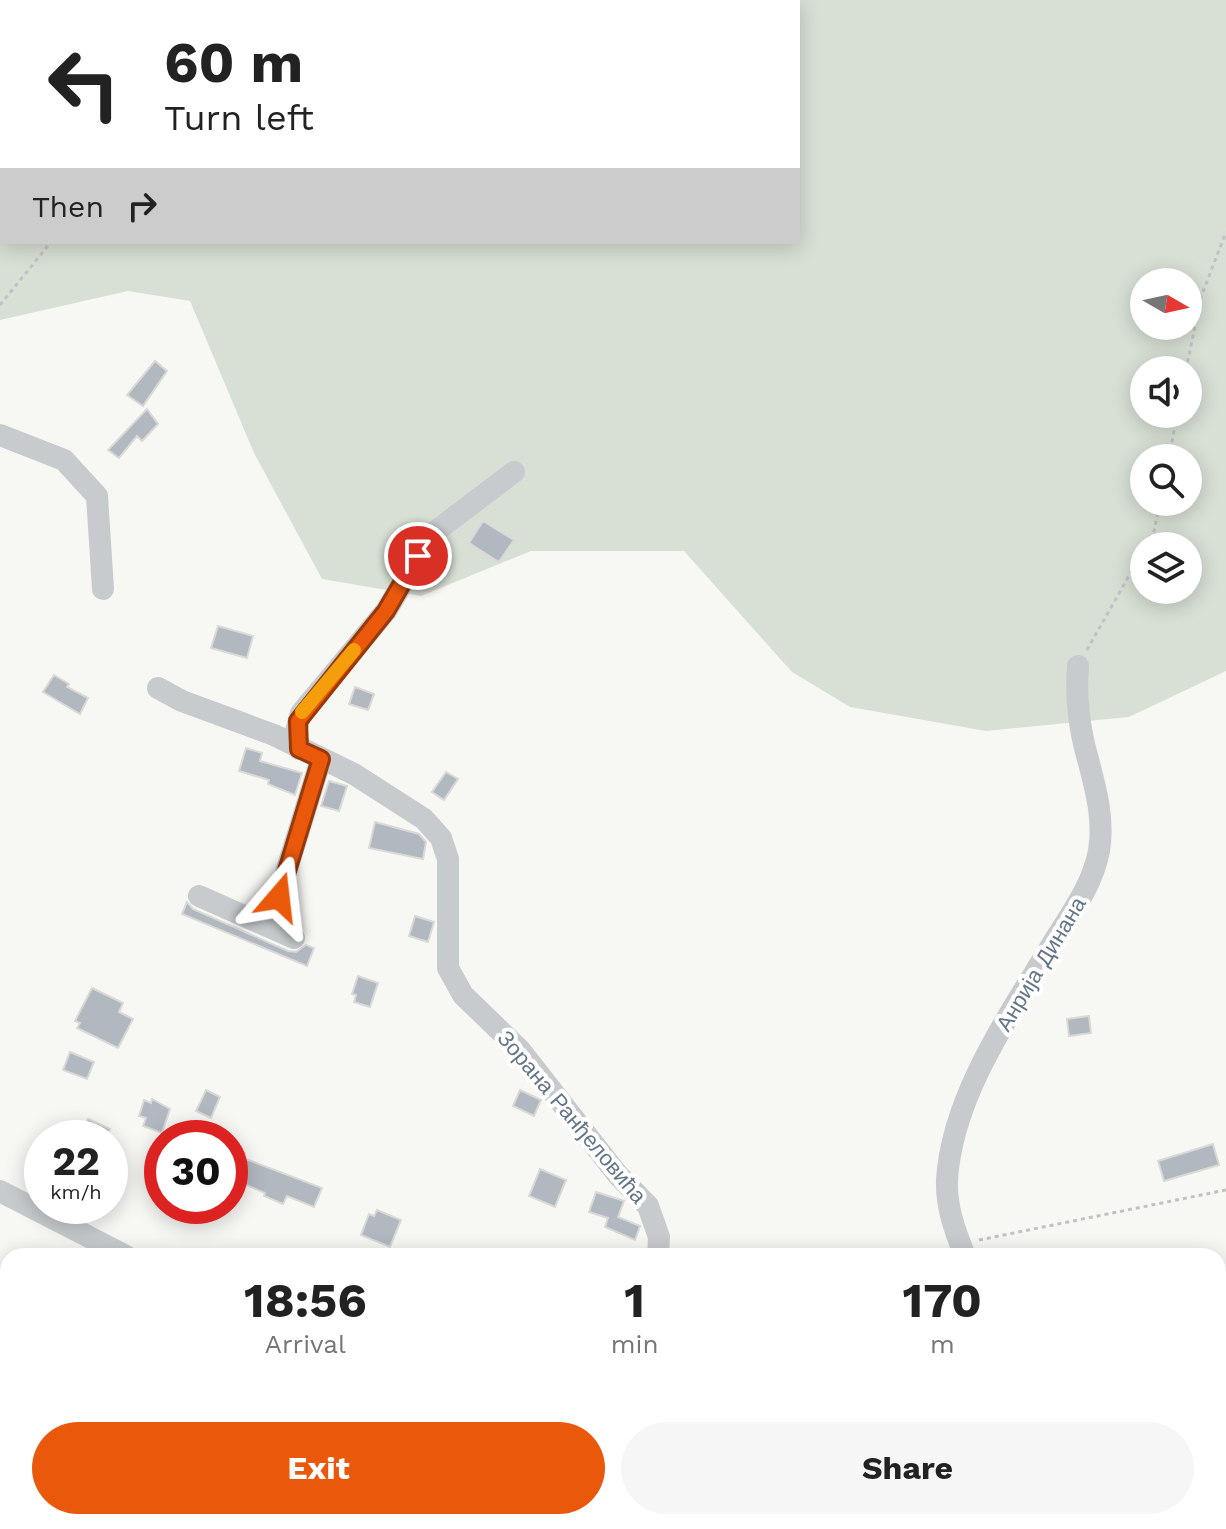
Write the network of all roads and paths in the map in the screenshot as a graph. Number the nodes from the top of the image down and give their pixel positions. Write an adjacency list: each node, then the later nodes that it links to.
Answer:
1 (1226, 232): 4 (path)
2 (49, 244): 3 (path)
3 (0, 305)
4 (1189, 356)
5 (0, 435): 8 (street)
6 (514, 472): 11 (street)
7 (1130, 574): 9 (path)
8 (103, 589)
9 (1078, 666): 20 (street, Анрија Динана)
10 (158, 688): 11 (street, Зорана Ранђеловића)
11 (299, 749): 12 (street, Зорана Ранђеловића)
12 (321, 759): 14 (street); 19 (street, Зорана Ранђеловића)
13 (199, 896): 14 (street)
14 (270, 924): 15 (street)
15 (294, 938)
16 (1226, 1190): 21 (path)
17 (0, 1191): 18 (street)
18 (110, 1248)
19 (658, 1248)
20 (961, 1248)
21 (969, 1248)

